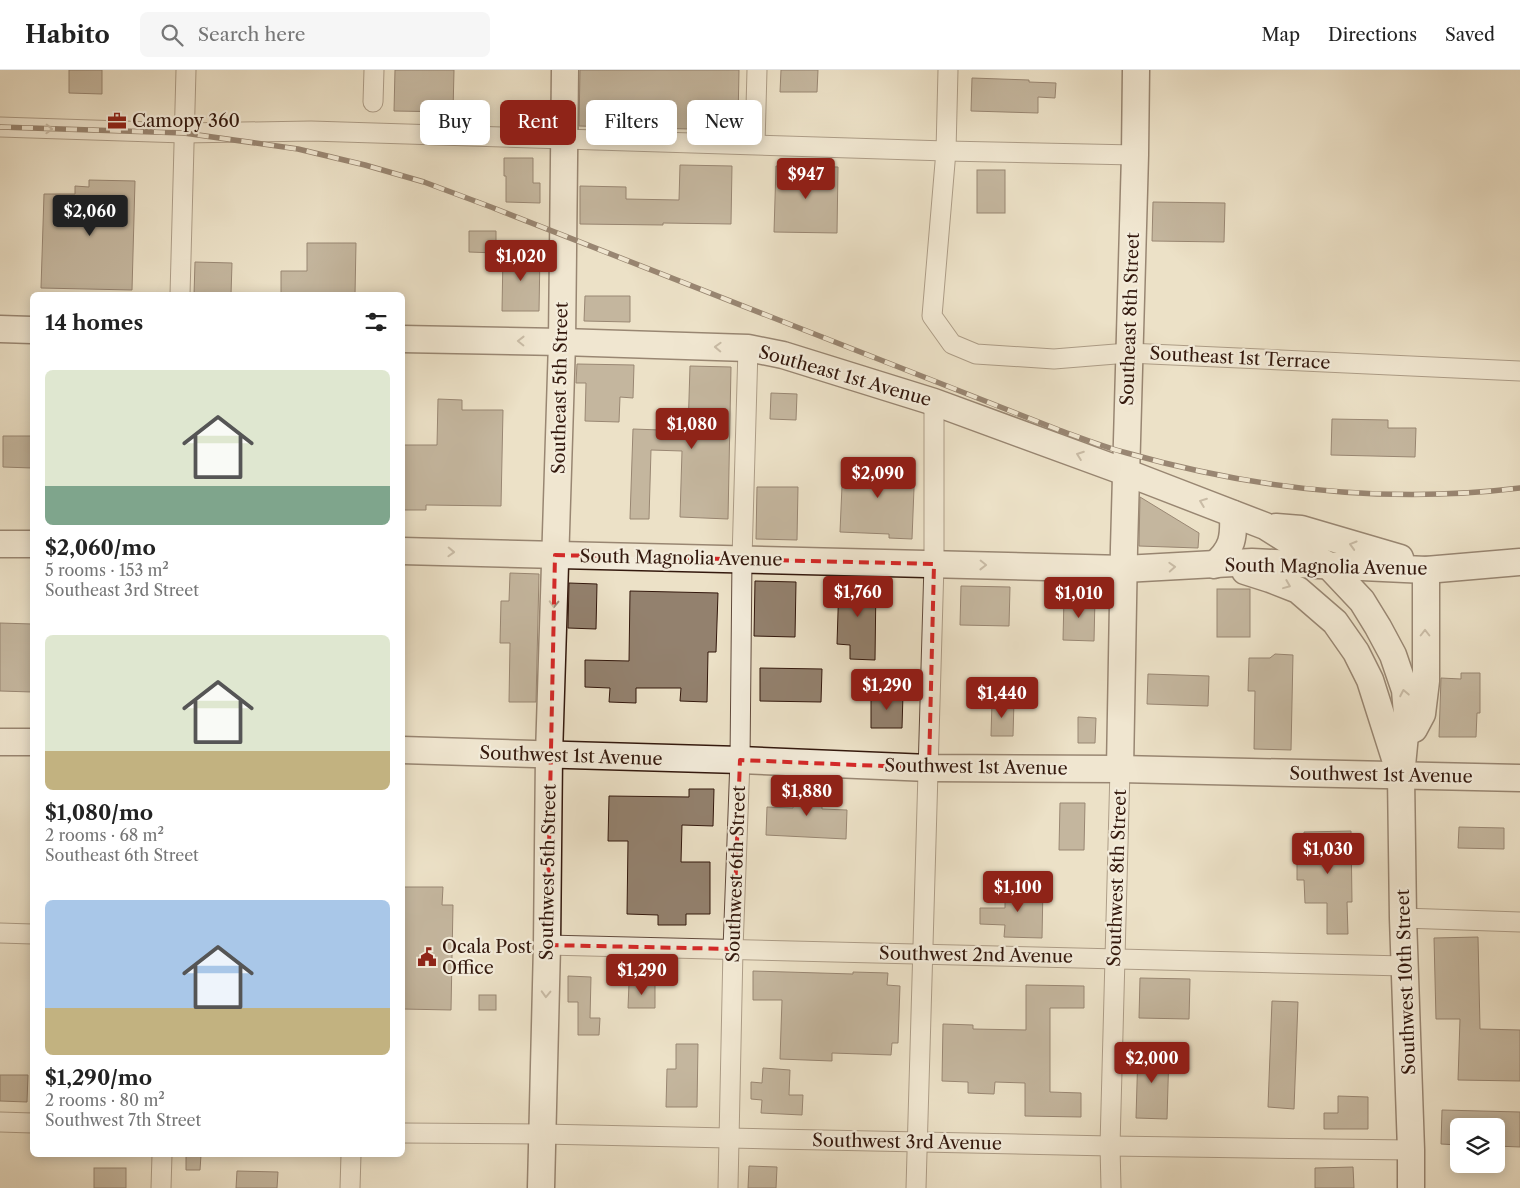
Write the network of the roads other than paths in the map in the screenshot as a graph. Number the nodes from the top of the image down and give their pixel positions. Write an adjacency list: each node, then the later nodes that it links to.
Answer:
1 (186, 70): 11 (street)
2 (374, 70): 9 (street)
3 (565, 70): 7 (main road, Southeast 5th Street)
4 (757, 70): 8 (street)
5 (948, 70): 17 (street, Southeast 1st Terrace)
6 (1136, 70): 18 (main road, Southeast 8th Street)
7 (564, 100)
8 (756, 100)
9 (373, 102)
10 (0, 128): 11 (street, one-way to 11)
11 (184, 133): 12 (street); 19 (street)
12 (500, 137)
13 (576, 139): 14 (street)
14 (687, 142)
15 (762, 144): 17 (street)
16 (563, 145): 23 (main road, Southeast 5th Street)
17 (946, 152): 18 (street); 25 (street, Southeast 1st Terrace)
18 (1135, 154): 25 (main road, Southeast 8th Street)
19 (180, 292)
20 (0, 329): 21 (main road)
21 (30, 330)
22 (405, 339): 23 (main road, Southeast 1st Avenue, one-way to 22)
23 (562, 342): 24 (main road, Southeast 1st Avenue, one-way to 23); 34 (main road, Southeast 5th Street)
24 (748, 348): 27 (main road, Southeast 1st Avenue); 35 (street, Southwest 6th Street)
25 (1128, 352): 26 (street, Southeast 1st Terrace); 28 (main road, Southeast 8th Street)
26 (1520, 371)
27 (934, 402): 28 (main road, Southeast 1st Avenue, one-way to 27); 37 (street)
28 (1126, 472): 29 (main road, Southeast 1st Avenue, one-way to 28); 41 (main road, Southeast 8th Street)
29 (1234, 514): 30 (main road, Southeast 1st Avenue); 38 (main road)
30 (1265, 526): 39 (main road, Southwest 10th Street); 40 (main road, South Magnolia Avenue, one-way to 30)
31 (0, 544): 32 (main road)
32 (30, 544)
33 (405, 551): 34 (main road, South Magnolia Avenue, one-way to 34)
34 (556, 555): 35 (main road, South Magnolia Avenue); 47 (main road, Southwest 5th Street, one-way to 47)
35 (742, 559): 37 (main road, South Magnolia Avenue); 48 (street, Southwest 6th Street)
36 (1520, 562): 40 (main road, South Magnolia Avenue)
37 (934, 564): 41 (main road, South Magnolia Avenue, one-way to 41); 49 (street)
38 (1219, 565): 39 (main road, South Magnolia Avenue); 41 (main road, South Magnolia Avenue, one-way to 38); 51 (main road, Southwest 10th Street, one-way to 51)
39 (1329, 566): 42 (main road, South Magnolia Avenue); 45 (main road, Southwest 10th Street, one-way to 39)
40 (1470, 566): 42 (main road, South Magnolia Avenue)
41 (1124, 569): 50 (main road, Southwest 8th Street)
42 (1426, 570): 45 (main road, one-way to 42)
43 (0, 742): 44 (main road)
44 (30, 742)
45 (1404, 747): 51 (main road, Southwest 10th Street)
46 (405, 750): 47 (main road, Southwest 1st Avenue)
47 (549, 755): 48 (main road, Southwest 1st Avenue); 57 (main road, Southwest 5th Street)
48 (740, 760): 49 (main road, Southwest 1st Avenue); 58 (street, Southwest 6th Street)
49 (929, 768): 50 (main road, Southwest 1st Avenue); 59 (street)
50 (1120, 768): 51 (main road, Southwest 1st Avenue); 60 (street, Southwest 8th Street)
51 (1401, 776): 52 (main road, Southwest 1st Avenue); 53 (main road, Southwest 10th Street)
52 (1520, 778)
53 (1403, 918): 54 (street); 61 (main road, Southwest 10th Street)
54 (1520, 922)
55 (0, 933): 56 (street)
56 (30, 934)
57 (547, 945): 58 (street, Southwest 2nd Avenue); 65 (main road, Southwest 5th Street, one-way to 65)
58 (733, 949): 59 (street, Southwest 2nd Avenue); 66 (street, Southwest 6th Street)
59 (922, 954): 60 (street, Southwest 2nd Avenue); 67 (street)
60 (1115, 958): 61 (street, Southwest 2nd Avenue); 68 (street, Southwest 8th Street)
61 (1404, 966): 69 (main road, Southwest 10th Street)
62 (0, 1122): 63 (street)
63 (30, 1123)
64 (405, 1133): 65 (street, Southwest 3rd Avenue)
65 (542, 1134): 66 (street, Southwest 3rd Avenue); 74 (main road, Southwest 5th Street)
66 (729, 1138): 67 (street, Southwest 3rd Avenue); 75 (street, Southwest 6th Street)
67 (916, 1142): 68 (street, Southwest 3rd Avenue); 76 (street)
68 (1110, 1146): 69 (street, Southwest 3rd Avenue); 77 (street, Southwest 8th Street)
69 (1411, 1150): 78 (main road, Southwest 10th Street)
70 (162, 1157): 72 (street)
71 (351, 1157): 73 (street)
72 (161, 1188)
73 (350, 1188)
74 (541, 1188)
75 (728, 1188)
76 (916, 1188)
77 (1111, 1188)
78 (1411, 1188)

